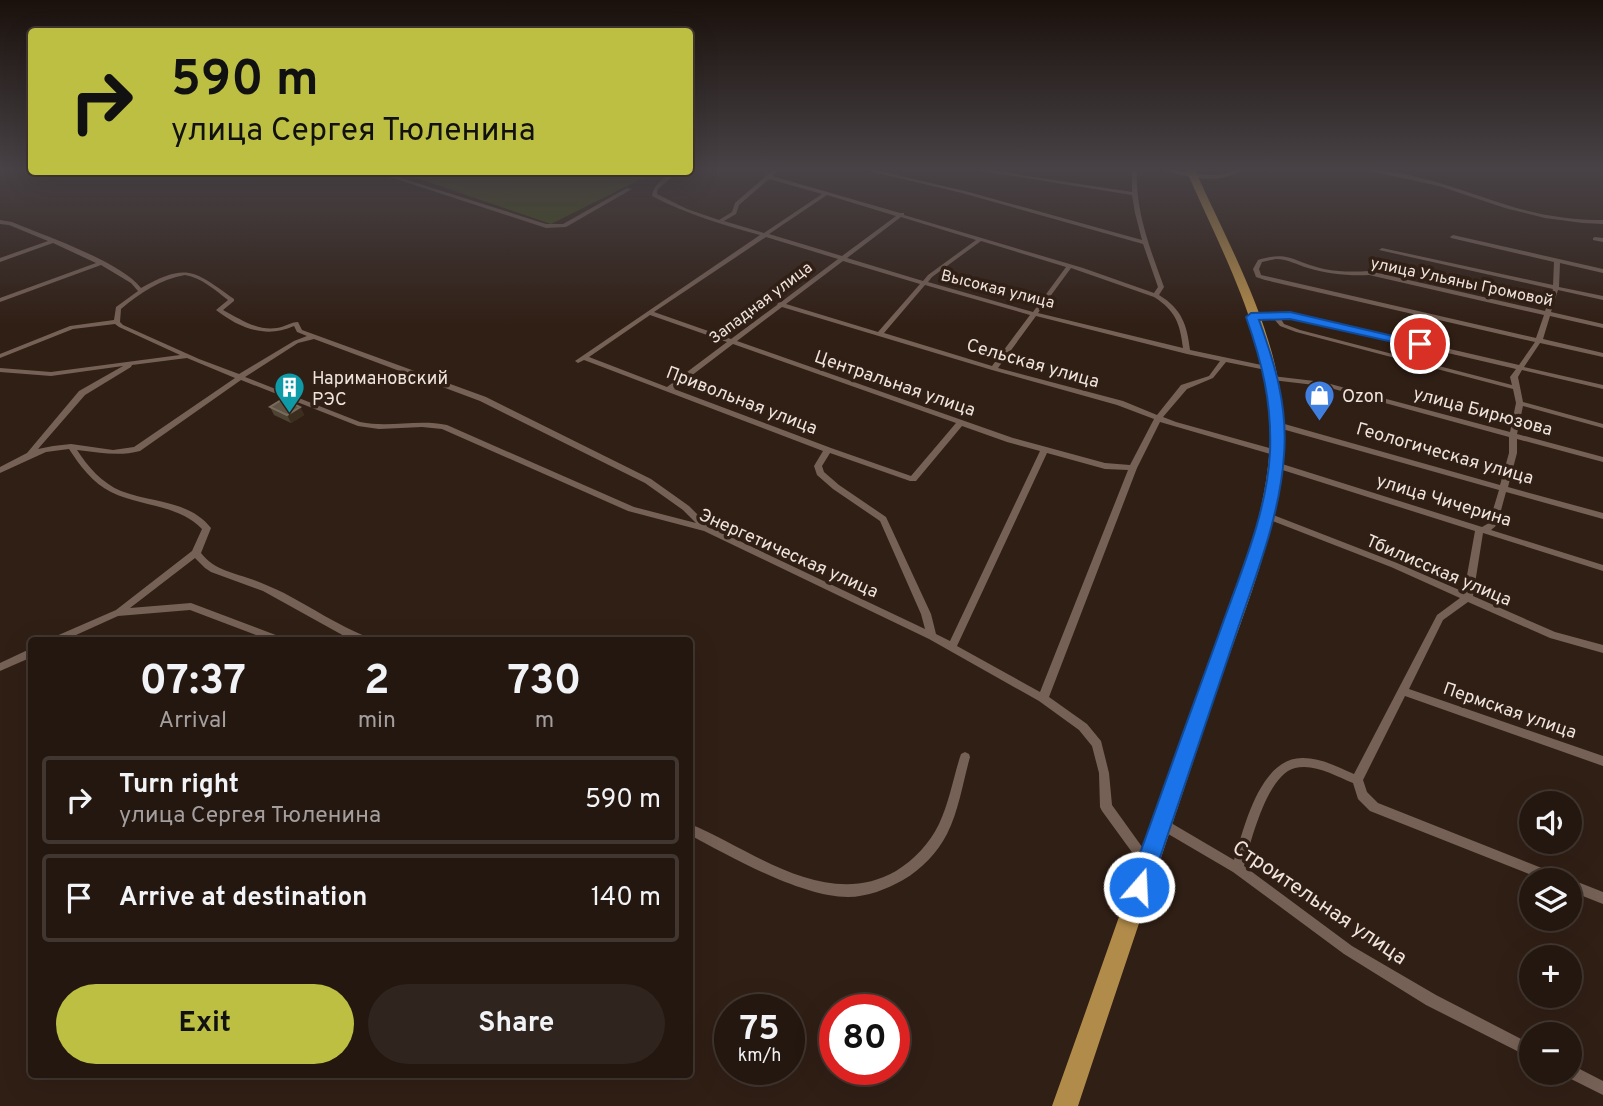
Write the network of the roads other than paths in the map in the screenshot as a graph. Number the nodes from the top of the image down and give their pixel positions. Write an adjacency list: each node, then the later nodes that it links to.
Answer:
1 (0, 222): 16 (street)
2 (532, 222): 3 (street)
3 (572, 222)
4 (727, 222): 11 (street, Высокая улица)
5 (784, 222): 11 (street)
6 (891, 222): 19 (street, Западная улица)
7 (923, 222): 15 (street)
8 (1069, 222): 17 (street)
9 (1142, 222): 17 (street)
10 (1211, 222): 35 (highway)
11 (766, 234): 19 (street, Высокая улица); 33 (street)
12 (1453, 237): 21 (street)
13 (1595, 239): 14 (street)
14 (1603, 240)
15 (978, 241): 23 (street); 25 (street)
16 (51, 242): 20 (street); 22 (street)
17 (1146, 243): 28 (street)
18 (1382, 250): 26 (street)
19 (841, 258): 25 (street, Высокая улица); 31 (street, Западная улица)
20 (0, 260)
21 (1557, 260): 24 (street); 26 (street)
22 (101, 263): 27 (street); 30 (street)
23 (1069, 267): 28 (street); 32 (street)
24 (1603, 271)
25 (924, 283): 32 (street, Высокая улица); 40 (street)
26 (1556, 288): 29 (street); 34 (street)
27 (139, 289): 37 (street); 39 (street)
28 (1156, 296): 46 (street)
29 (1603, 298)
30 (0, 300)
31 (780, 304): 40 (street, Сельская улица); 44 (street, Западная улица)
32 (1035, 312): 46 (street, Высокая улица); 53 (street)
33 (650, 313): 44 (street, Центральная улица); 59 (street, Привольная улица)
34 (1546, 313): 38 (street, улица Ульяны Громовой); 42 (street); 42 (street, улица Ульяны Громовой)
35 (1251, 317): 36 (street); 55 (highway)
36 (1276, 317): 52 (street); 58 (street)
37 (117, 322): 45 (street, Энергетическая улица); 49 (street)
38 (1603, 326)
39 (299, 331): 41 (street); 43 (street)
40 (879, 335): 53 (street, Сельская улица)
41 (314, 337): 43 (street); 77 (street)
42 (1539, 340): 48 (street); 52 (street)
43 (296, 342): 56 (street)
44 (730, 343): 59 (street, Западная улица); 62 (street, Центральная улица)
45 (170, 348): 47 (street, Энергетическая улица); 51 (street)
46 (1187, 352): 50 (street, Высокая улица)
47 (186, 355): 51 (street); 56 (street, Энергетическая улица)
48 (1603, 355)
49 (0, 356)
50 (1224, 360): 55 (street, Высокая улица); 61 (street)
51 (136, 363): 54 (street); 69 (street)
52 (1520, 367): 57 (street); 58 (street)
53 (994, 369): 61 (street, Сельская улица)
54 (0, 370)
55 (1271, 373): 63 (highway); 65 (street, улица Бирюзова)
56 (241, 378): 66 (street); 77 (street, Энергетическая улица)
57 (1603, 387)
58 (1516, 388): 60 (street)
59 (669, 389): 68 (street, Привольная улица)
60 (1520, 403): 64 (street); 65 (street)
61 (1159, 417): 70 (street, Сельская улица); 72 (street)
62 (960, 423): 67 (street, Центральная улица); 68 (street)
63 (1278, 425): 70 (highway); 74 (street, Геологическая улица)
64 (1603, 426)
65 (1513, 435): 71 (street, улица Бирюзова); 74 (street)
66 (71, 446): 69 (street); 79 (street)
67 (1045, 449): 72 (street, Центральная улица); 87 (street)
68 (828, 450): 83 (street, Привольная улица)
69 (30, 454): 73 (street)
70 (1277, 459): 75 (highway); 78 (street, улица Чичерина)
71 (1603, 460)
72 (1133, 468): 92 (street)
73 (0, 470)
74 (1503, 486): 76 (street, Геологическая улица); 78 (street)
75 (1265, 515): 81 (street, Тбилисская улица); 96 (highway)
76 (1603, 516)
77 (707, 529): 83 (street, Энергетическая улица)
78 (1486, 529): 80 (street, улица Чичерина); 81 (street)
79 (197, 553): 82 (street); 86 (street)
80 (1603, 568)
81 (1468, 597): 88 (street, Тбилисская улица); 91 (street)
82 (117, 613): 84 (street); 85 (street)
83 (932, 636): 87 (street, Энергетическая улица)
84 (65, 637)
85 (270, 637)
86 (359, 637)
87 (952, 647): 92 (street, Энергетическая улица)
88 (1603, 649)
89 (28, 654): 90 (street)
90 (0, 667)
91 (1405, 692): 94 (street, Пермская улица); 95 (street)
92 (1043, 698): 98 (street, Энергетическая улица)
93 (965, 757): 97 (street)
94 (1603, 761)
95 (1357, 780): 99 (street); 100 (street)
96 (1161, 824): 98 (highway); 99 (street, Строительная улица)
97 (693, 831)
98 (1147, 863): 106 (highway)
99 (1237, 868): 103 (street, Строительная улица)
100 (1528, 868)
101 (1582, 890): 102 (street)
102 (1603, 898)
103 (1519, 1045)
104 (1582, 1077): 105 (street)
105 (1603, 1088)
106 (1065, 1106)

